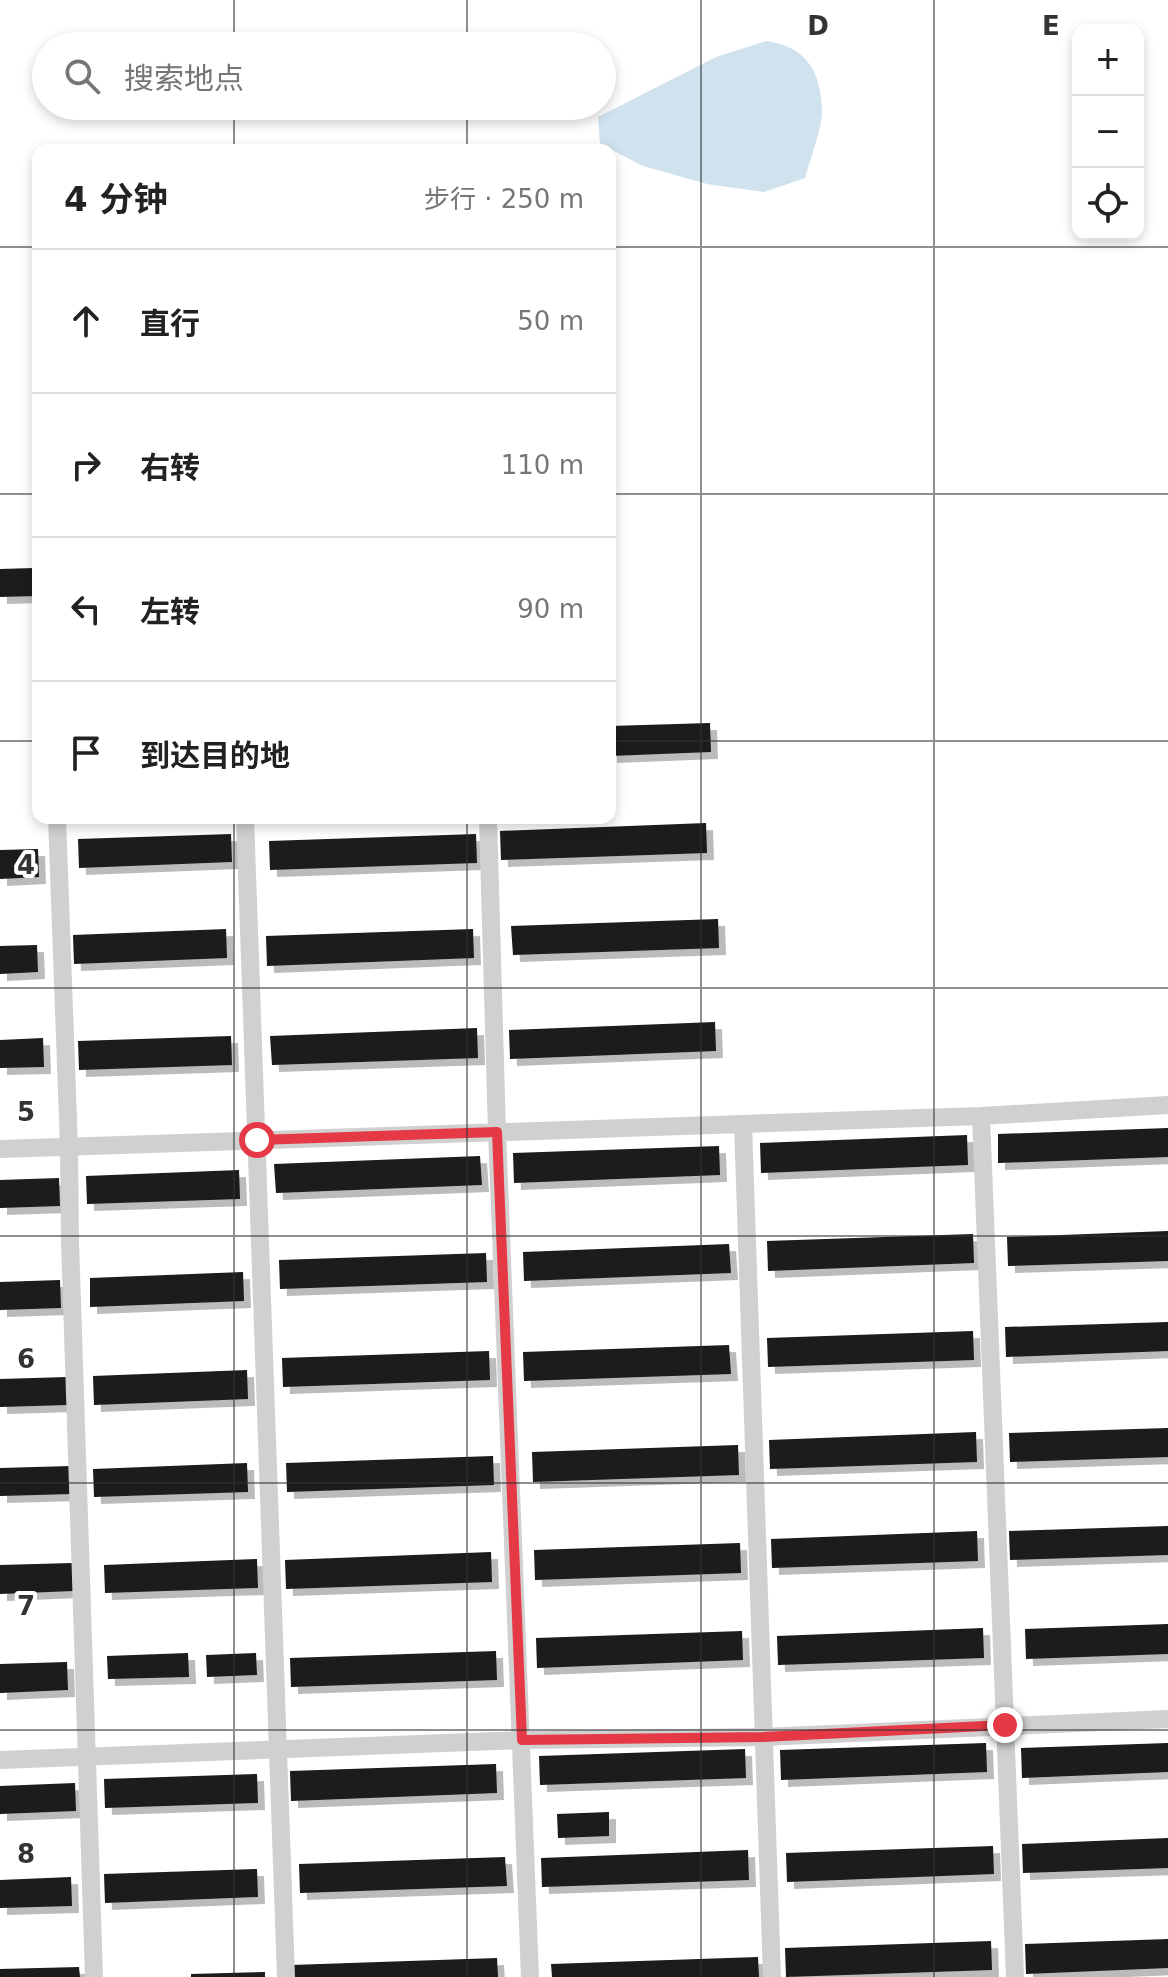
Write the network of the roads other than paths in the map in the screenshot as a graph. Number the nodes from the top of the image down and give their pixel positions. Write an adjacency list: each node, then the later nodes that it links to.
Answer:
1 (57, 824): 9 (lane)
2 (245, 824): 8 (lane)
3 (488, 824): 7 (lane)
4 (1168, 1105): 5 (lane)
5 (981, 1116): 6 (lane); 12 (lane)
6 (743, 1124): 7 (lane); 13 (lane)
7 (497, 1132): 8 (lane); 14 (lane)
8 (257, 1140): 9 (lane); 15 (lane)
9 (69, 1147): 10 (lane); 16 (lane)
10 (0, 1149)
11 (1168, 1719): 12 (lane)
12 (1005, 1725): 13 (lane); 22 (lane)
13 (763, 1737): 14 (lane); 21 (lane)
14 (522, 1740): 15 (lane); 20 (lane)
15 (278, 1752): 16 (lane); 19 (lane)
16 (87, 1758): 17 (lane); 18 (lane)
17 (0, 1760)
18 (94, 1977)
19 (286, 1977)
20 (530, 1977)
21 (772, 1977)
22 (1015, 1977)

